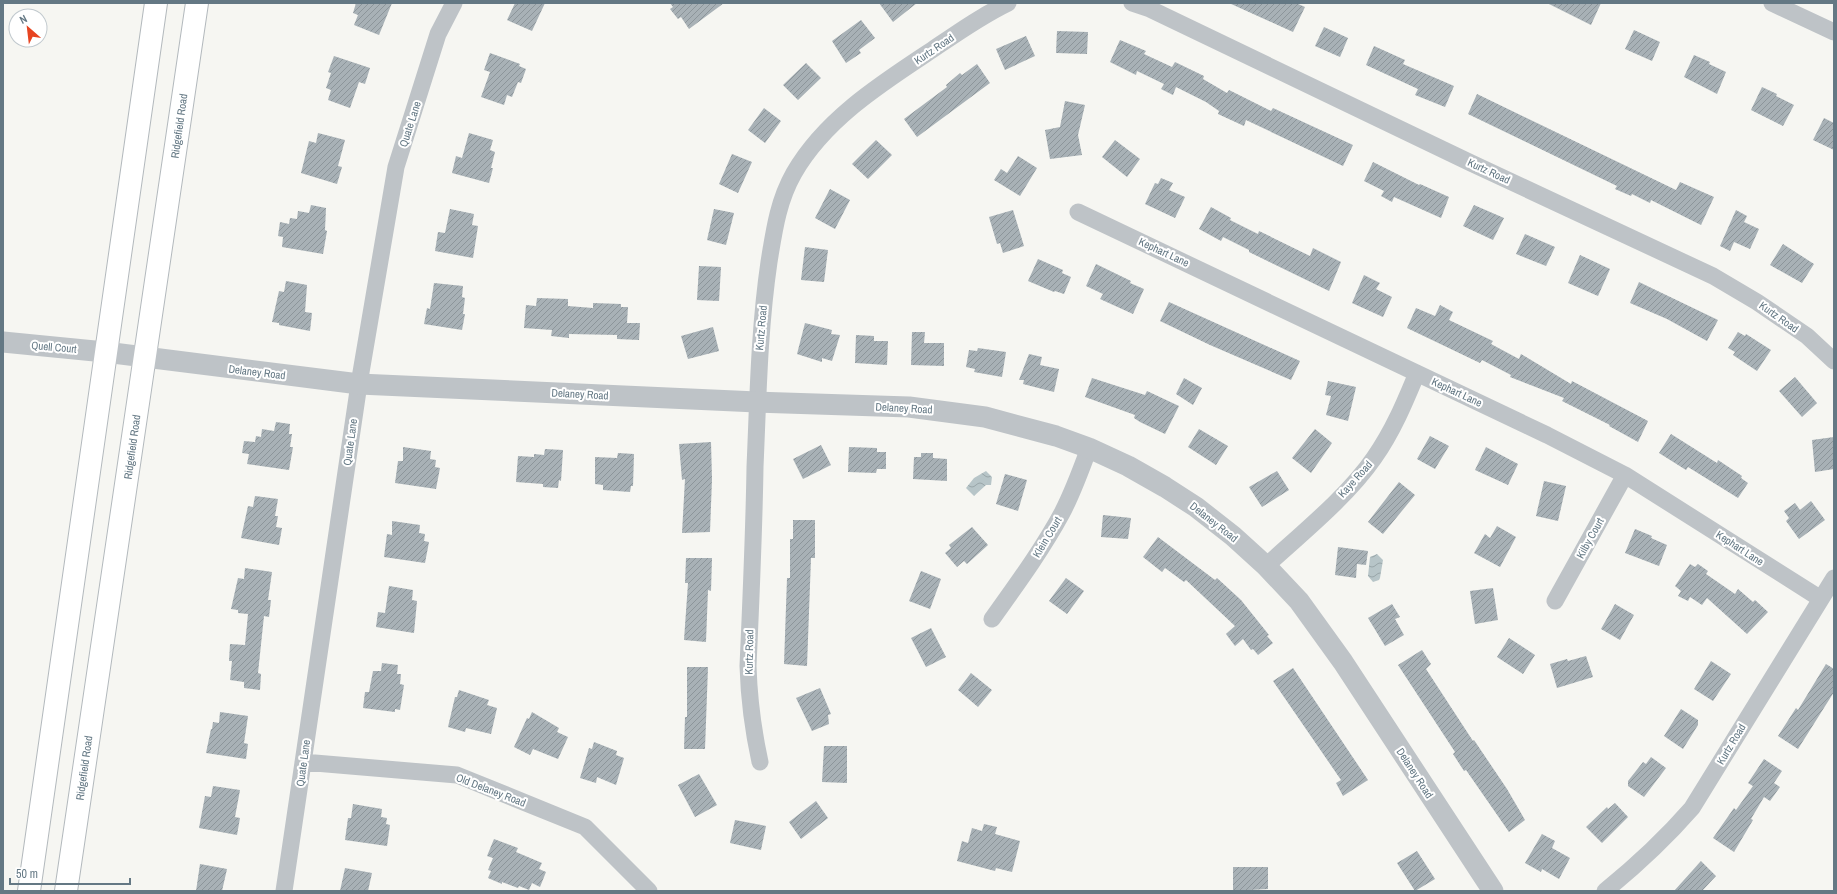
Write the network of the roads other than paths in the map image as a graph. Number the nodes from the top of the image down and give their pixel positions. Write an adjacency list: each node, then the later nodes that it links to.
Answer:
1 (156, 3): 10 (main road)
2 (197, 3): 11 (main road, Ridgefield Road)
3 (454, 3): 14 (street, Quate Lane)
4 (1008, 3): 15 (street, Kurtz Road)
5 (1132, 3): 12 (street, Kurtz Road)
6 (1772, 3): 7 (street)
7 (1834, 32)
8 (1078, 212): 13 (street, Kephart Lane)
9 (3, 342): 10 (street, Quell Court)
10 (105, 352): 11 (street, Delaney Road); 25 (main road)
11 (145, 357): 14 (street, Delaney Road); 26 (main road, Ridgefield Road)
12 (1834, 361)
13 (1417, 373): 17 (street, Kephart Lane); 18 (street, Kaye Road)
14 (359, 384): 15 (street, Delaney Road); 23 (street, Quate Lane)
15 (757, 402): 16 (street, Delaney Road); 24 (street, Kurtz Road)
16 (1089, 448): 18 (street, Delaney Road); 22 (street, Klein Court)
17 (1625, 475): 20 (street, Kephart Lane); 21 (street, Kilby Court)
18 (1266, 566): 29 (street, Delaney Road)
19 (1834, 578): 20 (street, Kurtz Road)
20 (1821, 599): 30 (street, Kurtz Road)
21 (1555, 601)
22 (992, 619)
23 (303, 762): 27 (street, Quate Lane); 28 (street, Old Delaney Road)
24 (760, 762)
25 (29, 891)
26 (66, 891)
27 (284, 891)
28 (649, 891)
29 (1493, 891)
30 (1605, 891)

